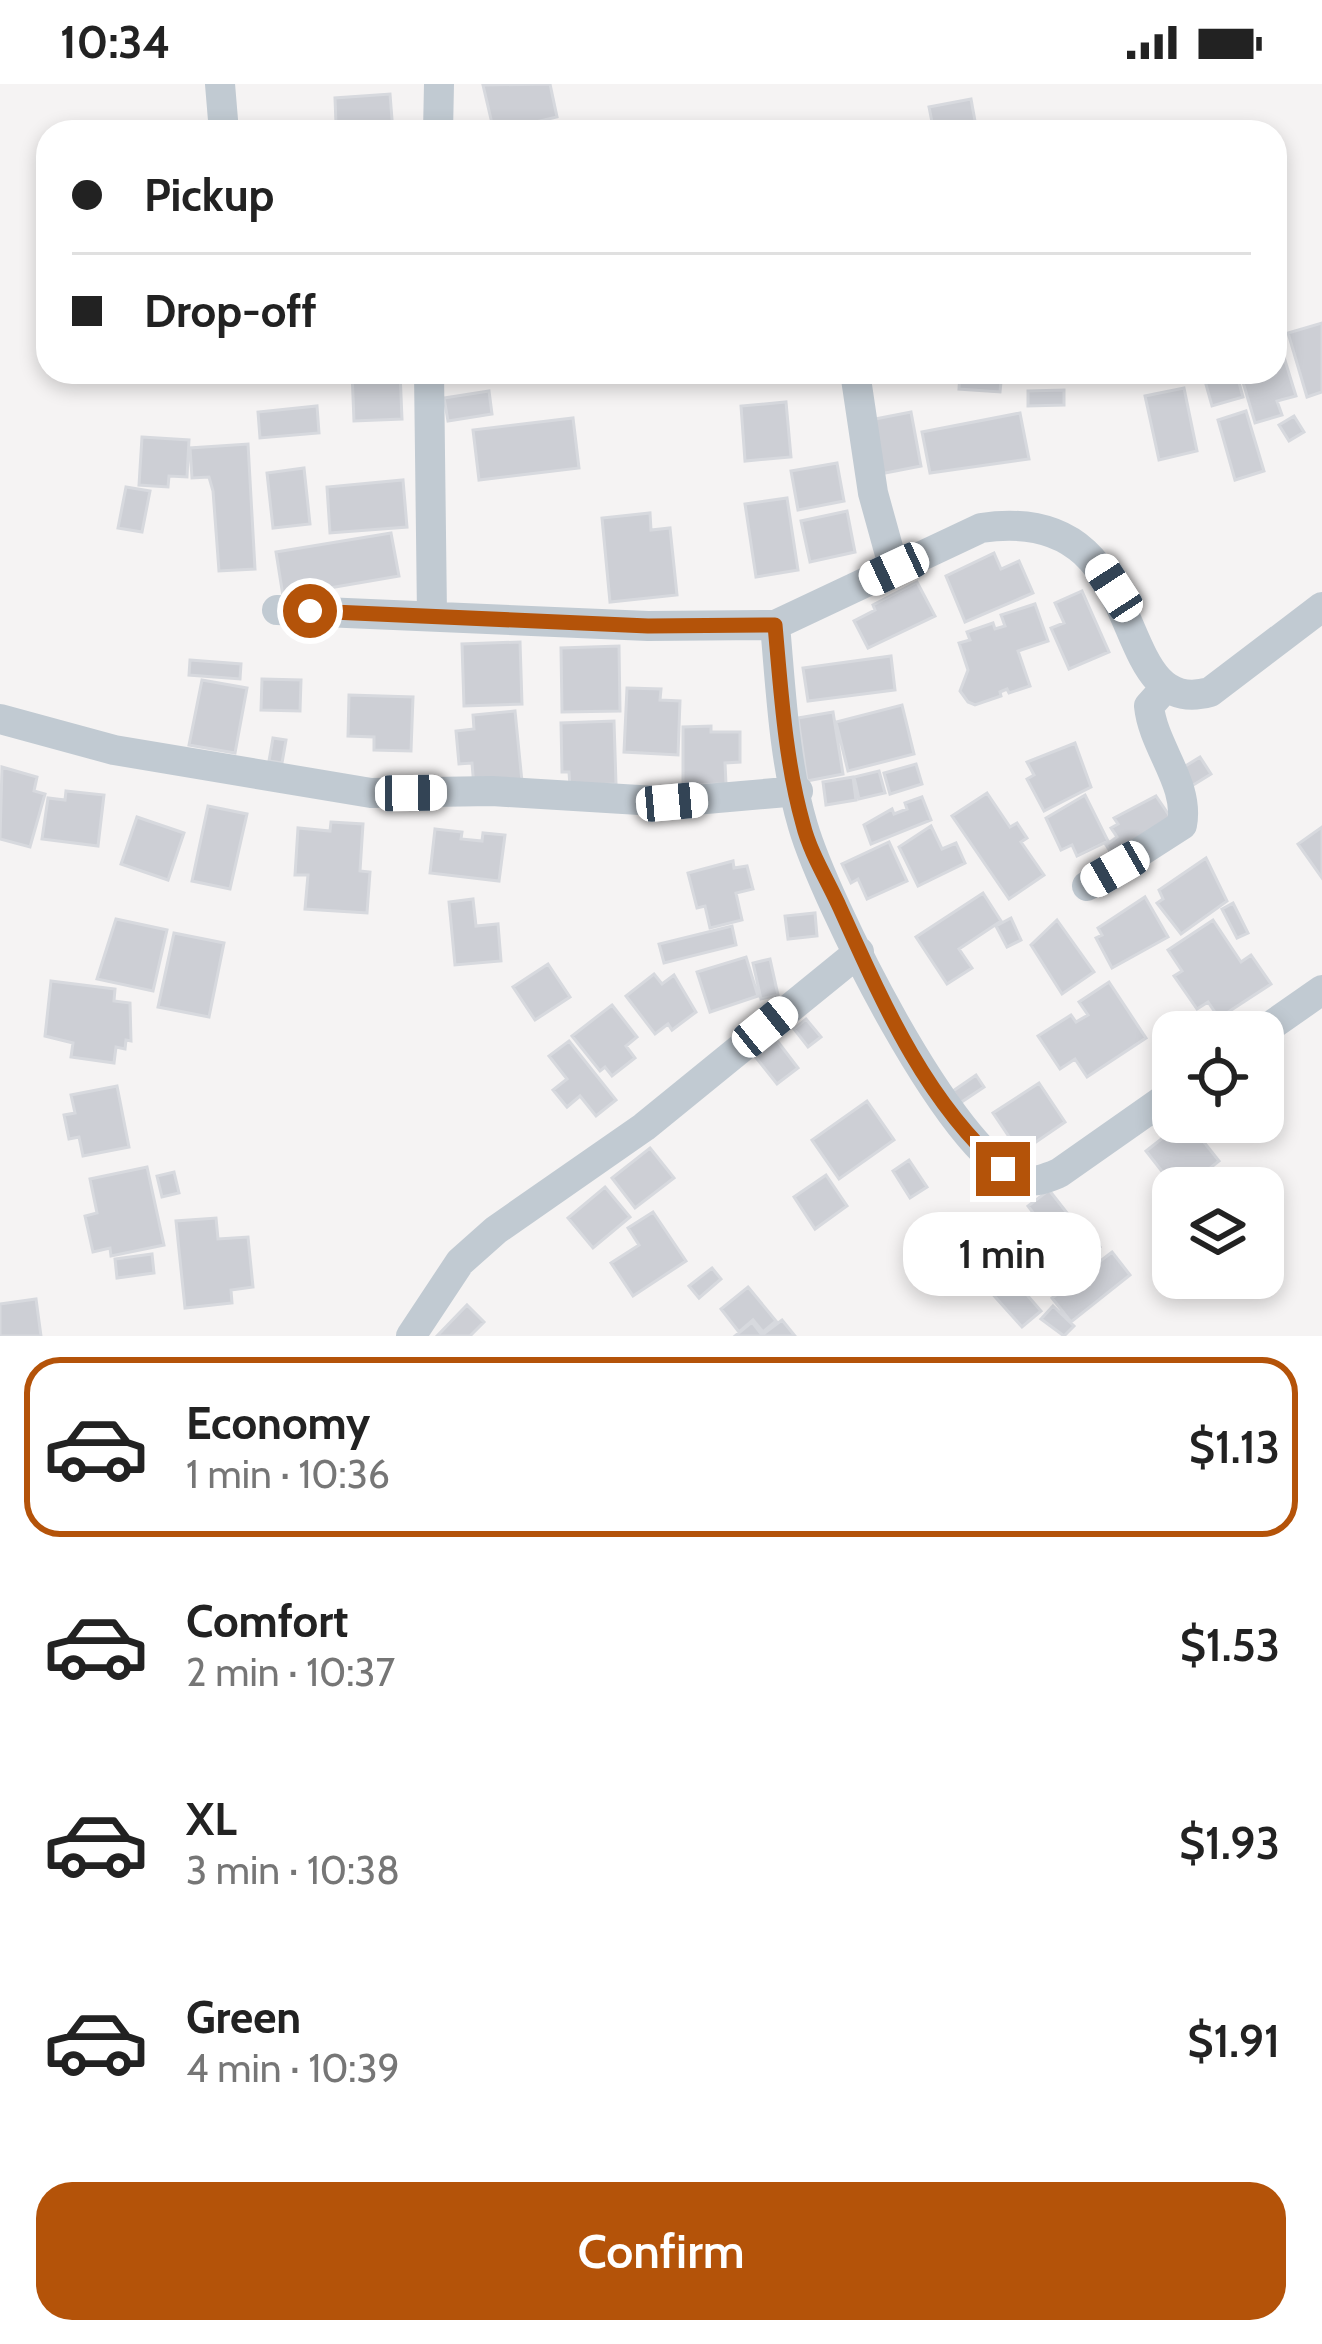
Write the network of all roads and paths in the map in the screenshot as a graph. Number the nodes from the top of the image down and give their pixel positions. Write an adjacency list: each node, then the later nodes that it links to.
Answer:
1 (220, 84): 3 (street)
2 (439, 84): 4 (street)
3 (223, 120)
4 (438, 120)
5 (429, 384): 10 (street)
6 (857, 384): 7 (street)
7 (894, 569): 11 (street); 12 (street)
8 (1322, 607): 12 (street)
9 (277, 610): 10 (street)
10 (432, 615): 11 (street)
11 (775, 625): 14 (street)
12 (1166, 687): 15 (street)
13 (0, 719): 14 (street)
14 (798, 791): 16 (street)
15 (1087, 886)
16 (860, 952): 19 (street); 20 (street)
17 (1322, 990): 18 (street)
18 (1284, 1017)
19 (1152, 1109)
20 (410, 1336)

